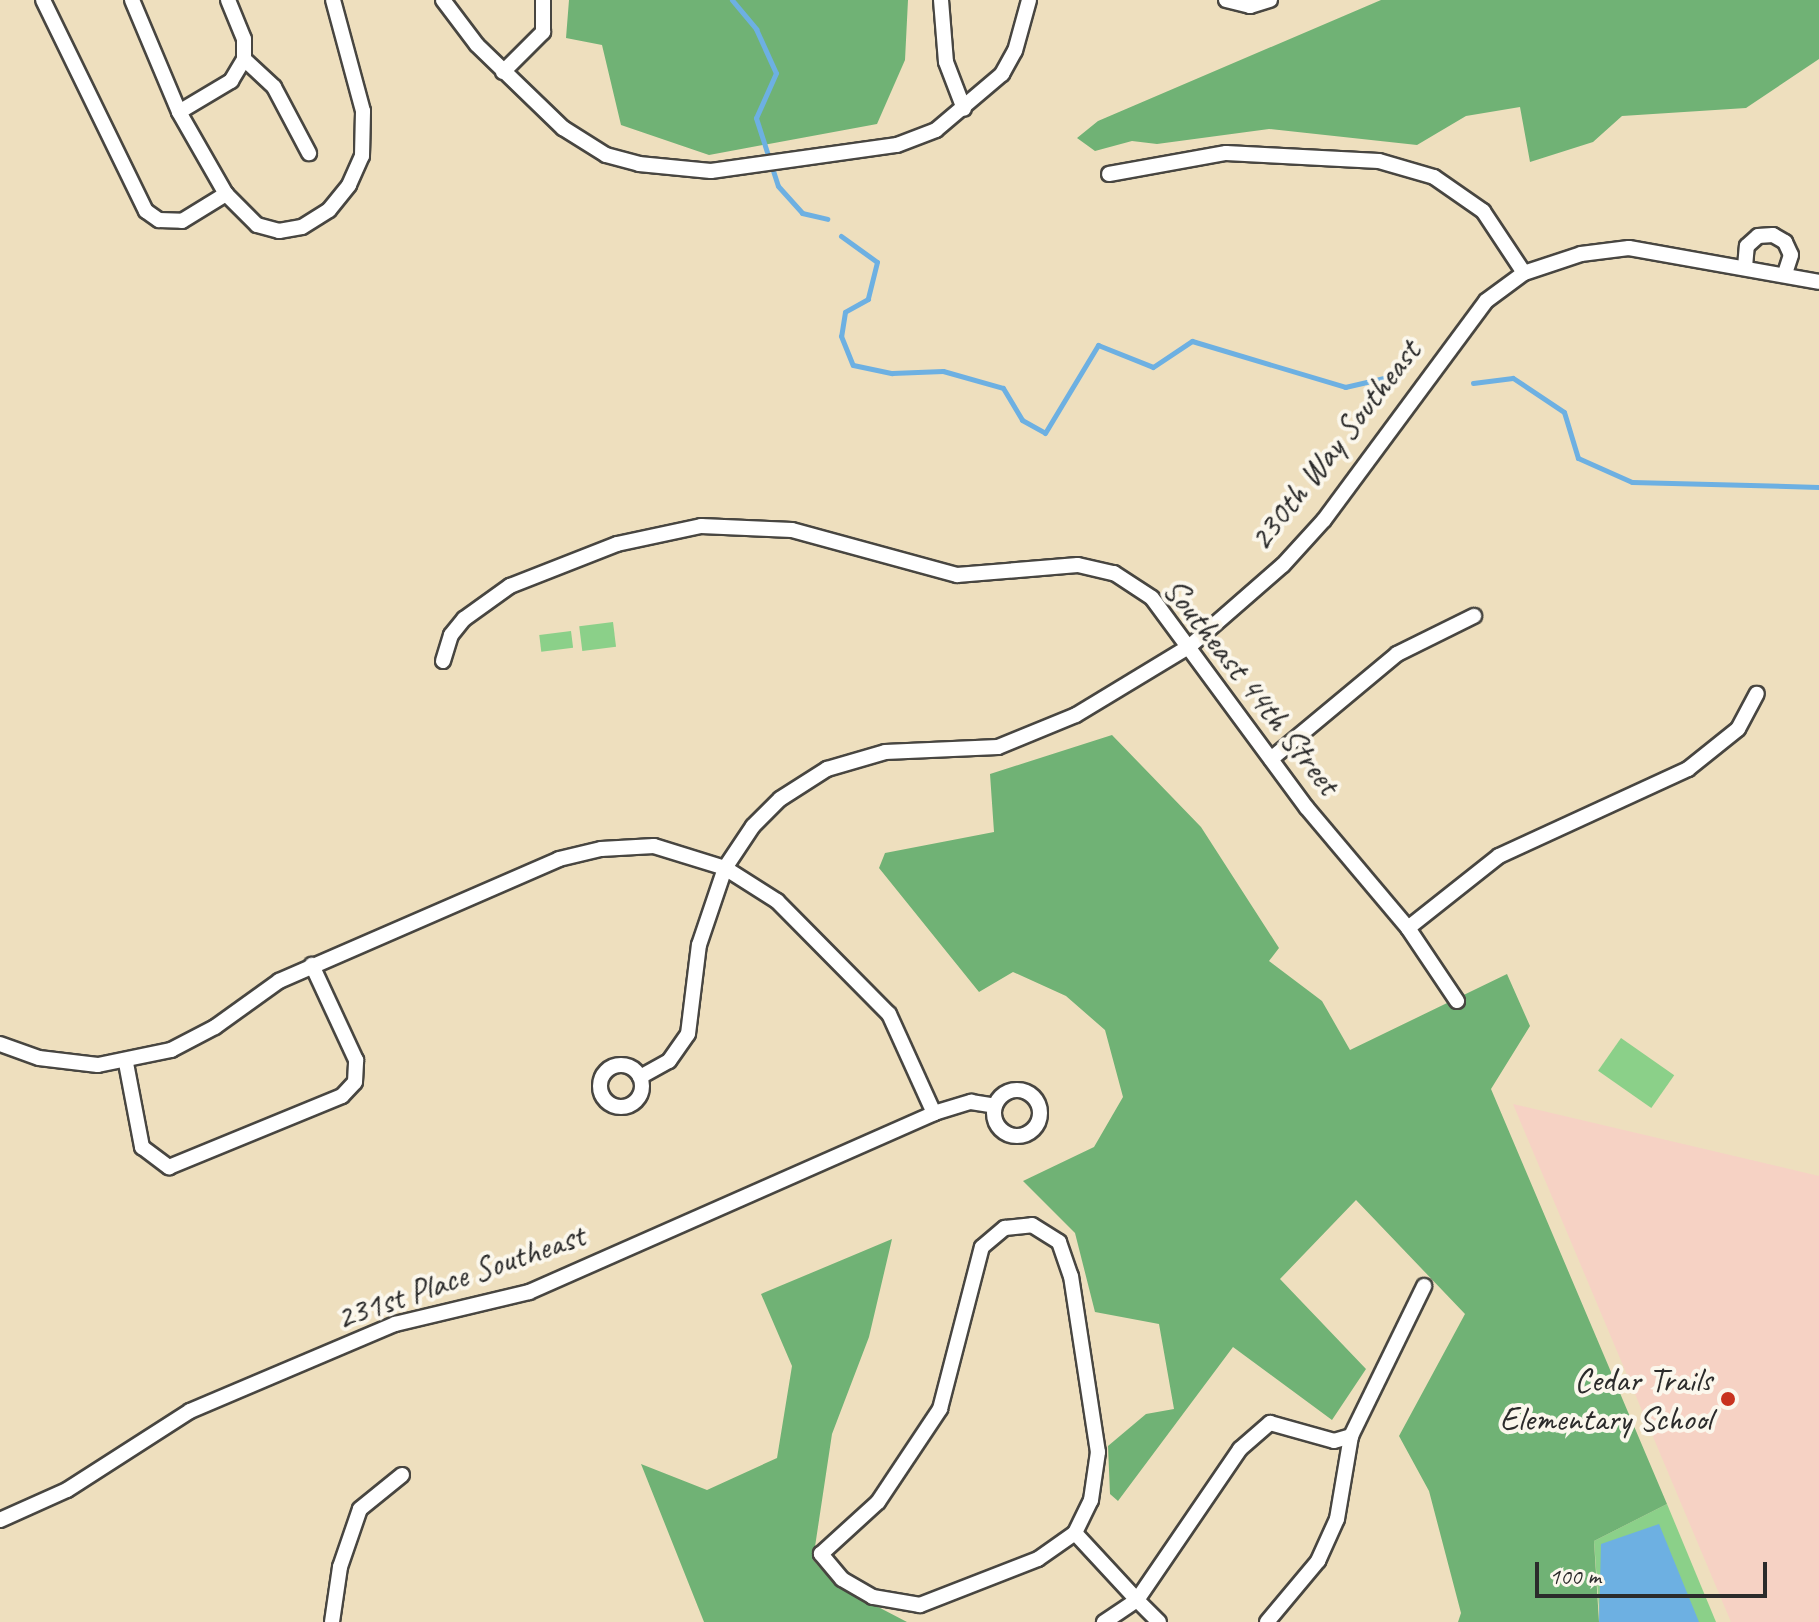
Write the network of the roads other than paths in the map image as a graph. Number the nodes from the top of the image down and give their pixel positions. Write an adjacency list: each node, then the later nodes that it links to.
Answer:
1 (43, 0): 17 (street)
2 (132, 0): 14 (street)
3 (228, 0): 11 (street)
4 (333, 0): 17 (street)
5 (443, 0): 12 (street)
6 (543, 0): 12 (street)
7 (941, 0): 13 (street)
8 (1029, 0): 13 (street)
9 (1226, 0): 10 (street)
10 (1270, 0)
11 (244, 59): 14 (street); 15 (street)
12 (503, 72): 13 (street)
13 (964, 109)
14 (179, 112): 17 (street)
15 (309, 153)
16 (1109, 174): 19 (street)
17 (226, 194)
18 (1745, 267): 19 (street, 230th Way Southeast); 20 (street, 230th Way Southeast); 20 (street)
19 (1524, 273): 23 (street, 230th Way Southeast)
20 (1785, 274): 21 (street, 230th Way Southeast)
21 (1819, 282)
22 (1474, 616): 26 (street)
23 (1190, 646): 24 (street, Southeast 44th Street); 26 (street, Southeast 44th Street); 27 (street, 230th Way Southeast)
24 (443, 661)
25 (1757, 694): 28 (street)
26 (1271, 759): 28 (street, Southeast 44th Street)
27 (725, 868): 29 (street); 33 (street, 230th Way Southeast); 35 (street)
28 (1408, 928): 30 (street, Southeast 44th Street)
29 (312, 965): 32 (street); 32 (street)
30 (1457, 1001)
31 (0, 1044): 32 (street)
32 (126, 1063)
33 (640, 1077)
34 (995, 1106): 35 (street, 231st Place Southeast)
35 (934, 1113): 39 (street, 231st Place Southeast)
36 (1424, 1286): 37 (street)
37 (1351, 1436): 41 (street); 45 (street)
38 (402, 1475): 42 (street)
39 (0, 1520)
40 (1075, 1533): 40 (street); 41 (street)
41 (1137, 1600): 43 (street); 44 (street)
42 (332, 1622)
43 (1104, 1622)
44 (1159, 1622)
45 (1267, 1622)

